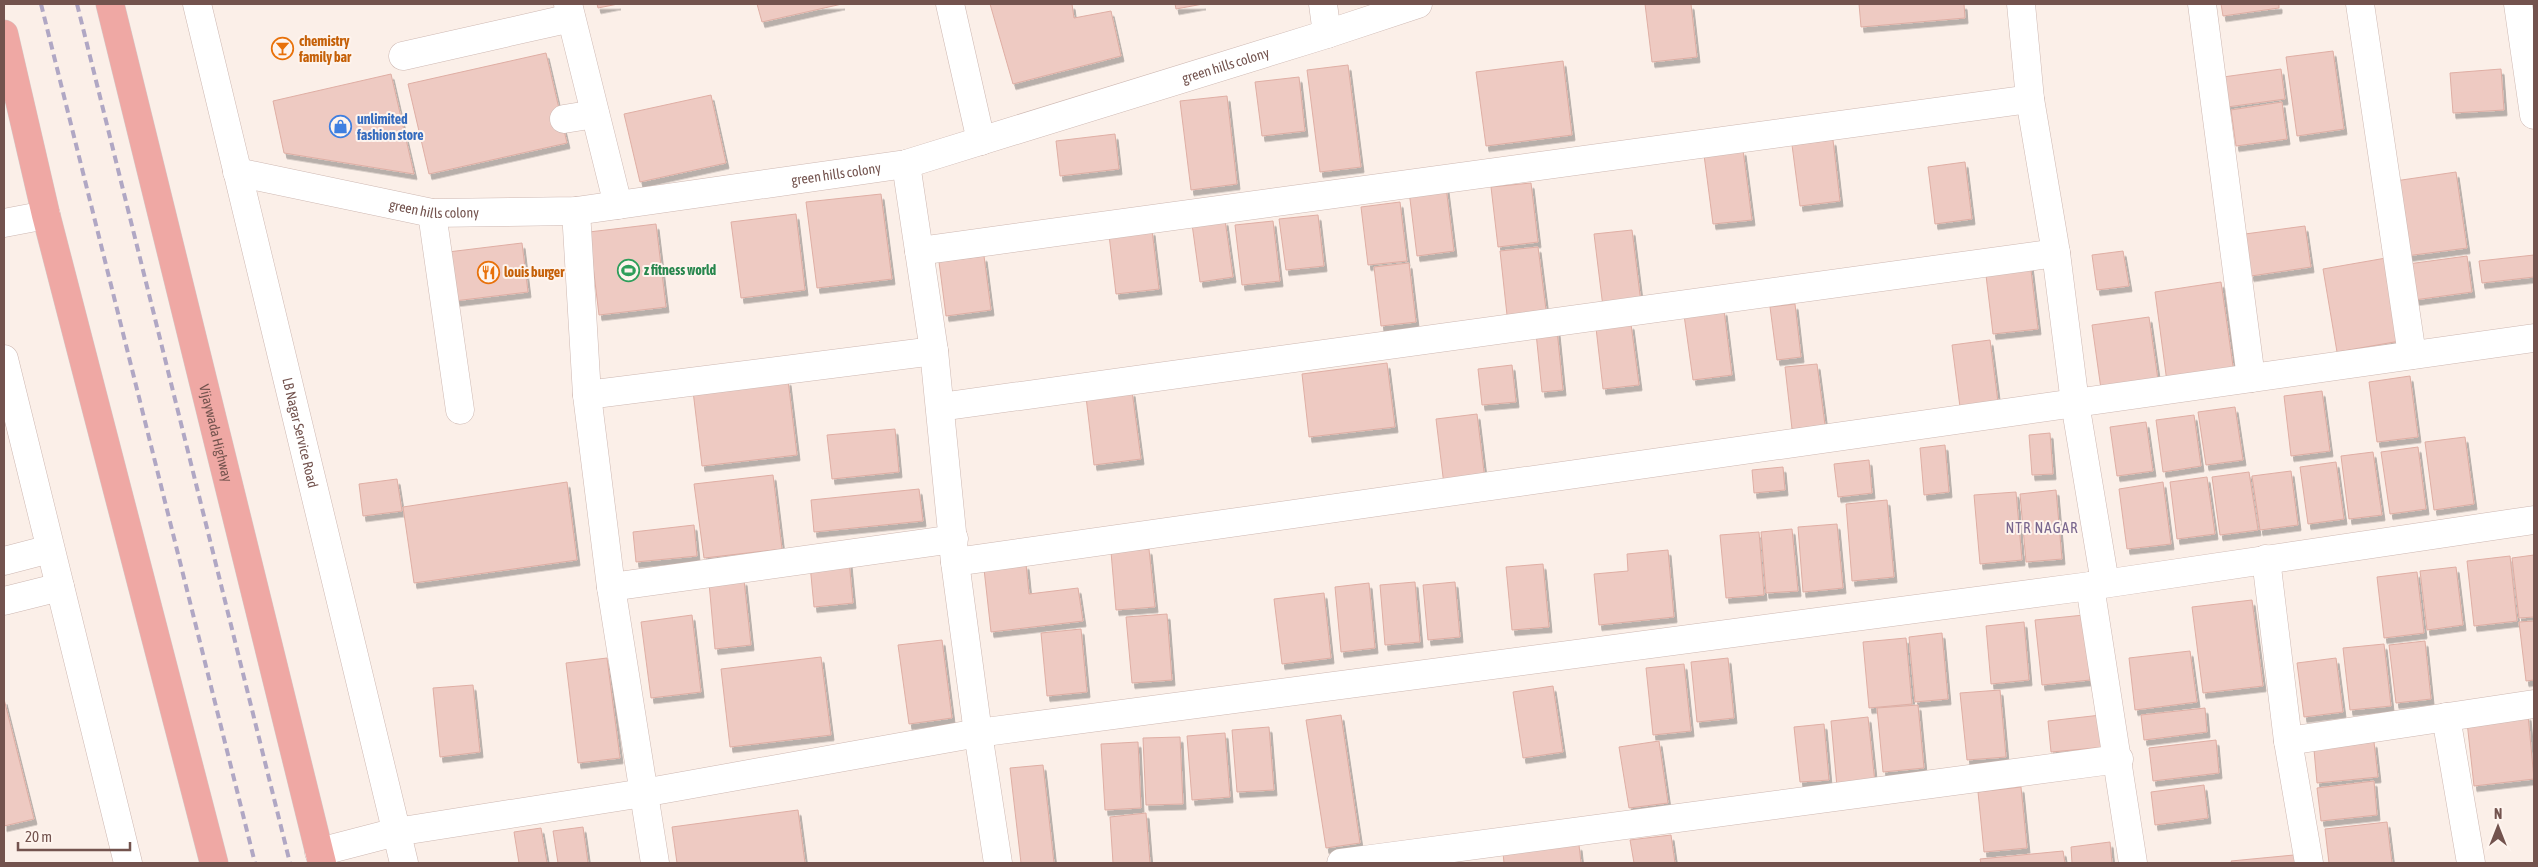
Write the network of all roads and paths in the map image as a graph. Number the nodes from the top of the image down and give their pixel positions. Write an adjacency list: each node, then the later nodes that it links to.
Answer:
1 (110, 4): 53 (highway, Vijaywada Highway)
2 (197, 4): 20 (street, LB Nagar Service Road)
3 (950, 4): 18 (street)
4 (1323, 4): 12 (street)
5 (1418, 4): 12 (street, green hills colony)
6 (2021, 4): 14 (street)
7 (2202, 4): 32 (street)
8 (2360, 4): 30 (street)
9 (2518, 4): 16 (street)
10 (570, 11): 13 (street); 15 (street)
11 (4, 34): 24 (highway)
12 (1327, 34): 18 (street, green hills colony)
13 (403, 56)
14 (2030, 99): 26 (street); 27 (street)
15 (595, 114): 17 (street); 21 (street)
16 (2534, 115)
17 (564, 119)
18 (981, 141): 19 (street, green hills colony)
19 (906, 164): 21 (street, green hills colony); 26 (street)
20 (237, 172): 23 (street, green hills colony); 52 (street, LB Nagar Service Road)
21 (618, 205): 22 (street, green hills colony)
22 (576, 210): 23 (street, green hills colony); 33 (street)
23 (432, 213): 36 (street)
24 (46, 215): 25 (street); 55 (highway)
25 (4, 223)
26 (919, 251): 29 (street)
27 (2056, 253): 34 (street); 35 (street)
28 (2534, 338): 30 (street)
29 (934, 351): 33 (street); 35 (street)
30 (2412, 356): 32 (street)
31 (4, 359): 38 (street)
32 (2251, 378): 34 (street)
33 (587, 395): 44 (street)
34 (2076, 403): 39 (street); 42 (street)
35 (940, 407): 39 (street)
36 (460, 410)
37 (2534, 520): 40 (street)
38 (50, 548): 41 (street); 43 (street)
39 (954, 550): 44 (street); 48 (street)
40 (2266, 559): 42 (street); 49 (street)
41 (4, 561)
42 (2098, 585): 48 (street); 50 (street)
43 (60, 587): 45 (street); 54 (street)
44 (611, 587): 51 (street)
45 (4, 600)
46 (2534, 704): 47 (street)
47 (2446, 717): 49 (street); 62 (street)
48 (978, 733): 51 (street); 58 (street)
49 (2288, 741): 61 (street)
50 (2119, 759): 59 (street); 60 (street)
51 (643, 793): 52 (street); 57 (street)
52 (396, 832): 53 (street); 56 (street, LB Nagar Service Road)
53 (321, 857)
54 (128, 863)
55 (214, 863)
56 (404, 863)
57 (656, 863)
58 (998, 863)
59 (1341, 863)
60 (2133, 863)
61 (2309, 863)
62 (2471, 863)

